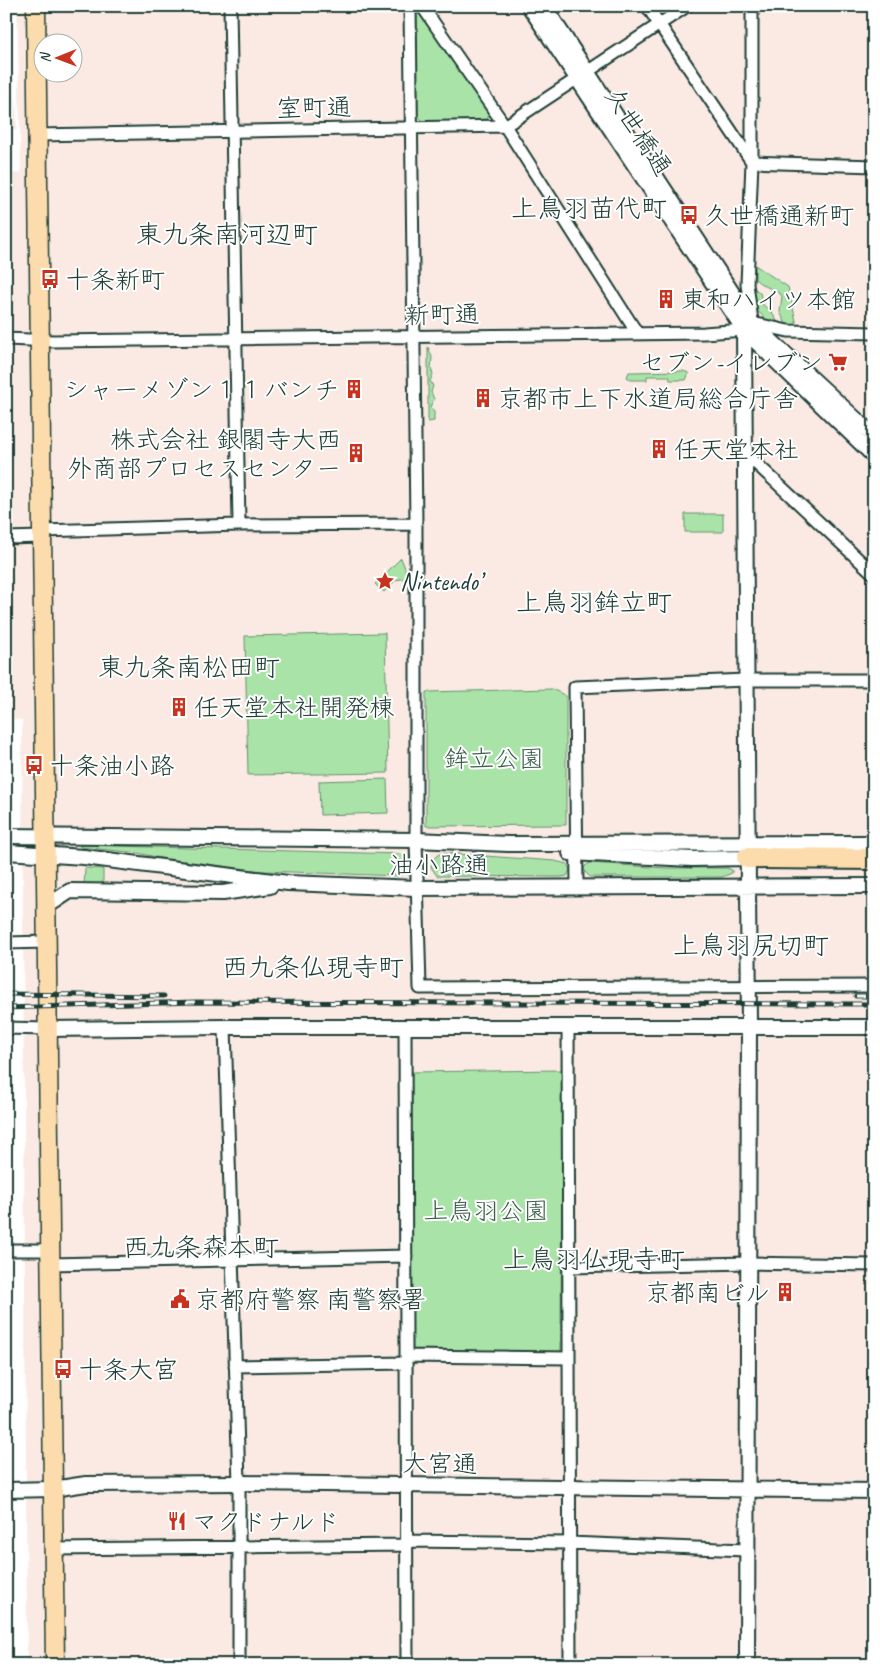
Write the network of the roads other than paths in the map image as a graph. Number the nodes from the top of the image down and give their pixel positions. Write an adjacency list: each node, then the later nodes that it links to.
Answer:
1 (36, 6): 15 (main road)
2 (230, 6): 14 (street)
3 (410, 6): 13 (street)
4 (422, 6): 12 (street)
5 (529, 6): 11 (street, 久世橋通)
6 (544, 6): 11 (street, 久世橋通)
7 (647, 6): 10 (street)
8 (687, 6): 10 (street)
9 (752, 6): 16 (street)
10 (659, 24): 11 (street); 16 (street)
11 (582, 76): 12 (street); 18 (street, 久世橋通)
12 (505, 126): 13 (street, 室町通); 19 (street)
13 (413, 128): 14 (street, 室町通); 21 (street)
14 (232, 131): 15 (street, 室町通); 23 (street)
15 (37, 135): 24 (main road)
16 (752, 162): 17 (street); 18 (street)
17 (874, 166)
18 (748, 326): 19 (street, 新町通); 20 (street, 新町通); 25 (street, 久世橋通); 26 (street); 27 (street, 久世橋通)
19 (637, 333): 21 (street, 新町通)
20 (874, 333)
21 (414, 338): 23 (street, 新町通); 28 (street)
22 (6, 339): 24 (street, 新町通)
23 (236, 339): 24 (street, 新町通); 29 (street)
24 (40, 340): 30 (main road)
25 (874, 436)
26 (744, 452): 32 (street); 33 (street)
27 (874, 456)
28 (416, 524): 29 (street); 37 (street)
29 (239, 525): 30 (street)
30 (42, 534): 31 (street); 36 (main road)
31 (6, 538)
32 (874, 574)
33 (746, 680): 34 (street); 39 (street); 41 (street)
34 (874, 680)
35 (6, 836): 36 (street, 油小路通)
36 (46, 837): 37 (street, 油小路通); 42 (main road)
37 (416, 840): 39 (street, 油小路通); 48 (street)
38 (874, 843): 41 (street)
39 (576, 848): 41 (street, 油小路通); 45 (street)
40 (6, 852): 42 (street, 油小路通)
41 (747, 852): 43 (highway); 46 (street)
42 (46, 855): 44 (street, 油小路通); 49 (main road)
43 (874, 860)
44 (288, 883): 48 (street, 油小路通); 49 (street)
45 (577, 886): 46 (street, 油小路通); 48 (street, 油小路通)
46 (747, 886): 47 (street, 油小路通); 53 (street)
47 (874, 886)
48 (417, 888): 53 (street)
49 (46, 907): 50 (main road)
50 (46, 942): 51 (street); 60 (main road)
51 (6, 943)
52 (874, 986): 53 (street)
53 (749, 987): 56 (street)
54 (405, 1026): 55 (street); 57 (street); 62 (street)
55 (568, 1026): 56 (street); 67 (street)
56 (749, 1026): 58 (street); 65 (street)
57 (224, 1027): 60 (street); 64 (street)
58 (874, 1027)
59 (6, 1028): 60 (street)
60 (48, 1029): 63 (main road)
61 (6, 1250): 63 (street)
62 (406, 1256): 64 (street); 69 (street)
63 (50, 1257): 64 (street); 74 (main road)
64 (232, 1260): 70 (street)
65 (748, 1263): 66 (street); 67 (street); 75 (street)
66 (874, 1265)
67 (569, 1267): 68 (street)
68 (569, 1358): 69 (street); 73 (street)
69 (406, 1359): 70 (street); 72 (street)
70 (235, 1366): 71 (street)
71 (240, 1483): 72 (street, 大宮通); 74 (street, 大宮通); 80 (street)
72 (406, 1485): 73 (street, 大宮通); 78 (street)
73 (568, 1488): 75 (street, 大宮通); 79 (street)
74 (53, 1489): 76 (street, 大宮通); 81 (main road)
75 (747, 1489): 77 (street, 大宮通); 82 (street)
76 (6, 1490)
77 (874, 1491)
78 (406, 1543): 79 (street); 80 (street); 85 (street)
79 (569, 1543): 82 (street); 86 (street)
80 (239, 1545): 81 (street); 84 (street)
81 (54, 1549): 83 (main road)
82 (746, 1550): 87 (street)
83 (55, 1665)
84 (239, 1665)
85 (407, 1665)
86 (570, 1665)
87 (747, 1665)

